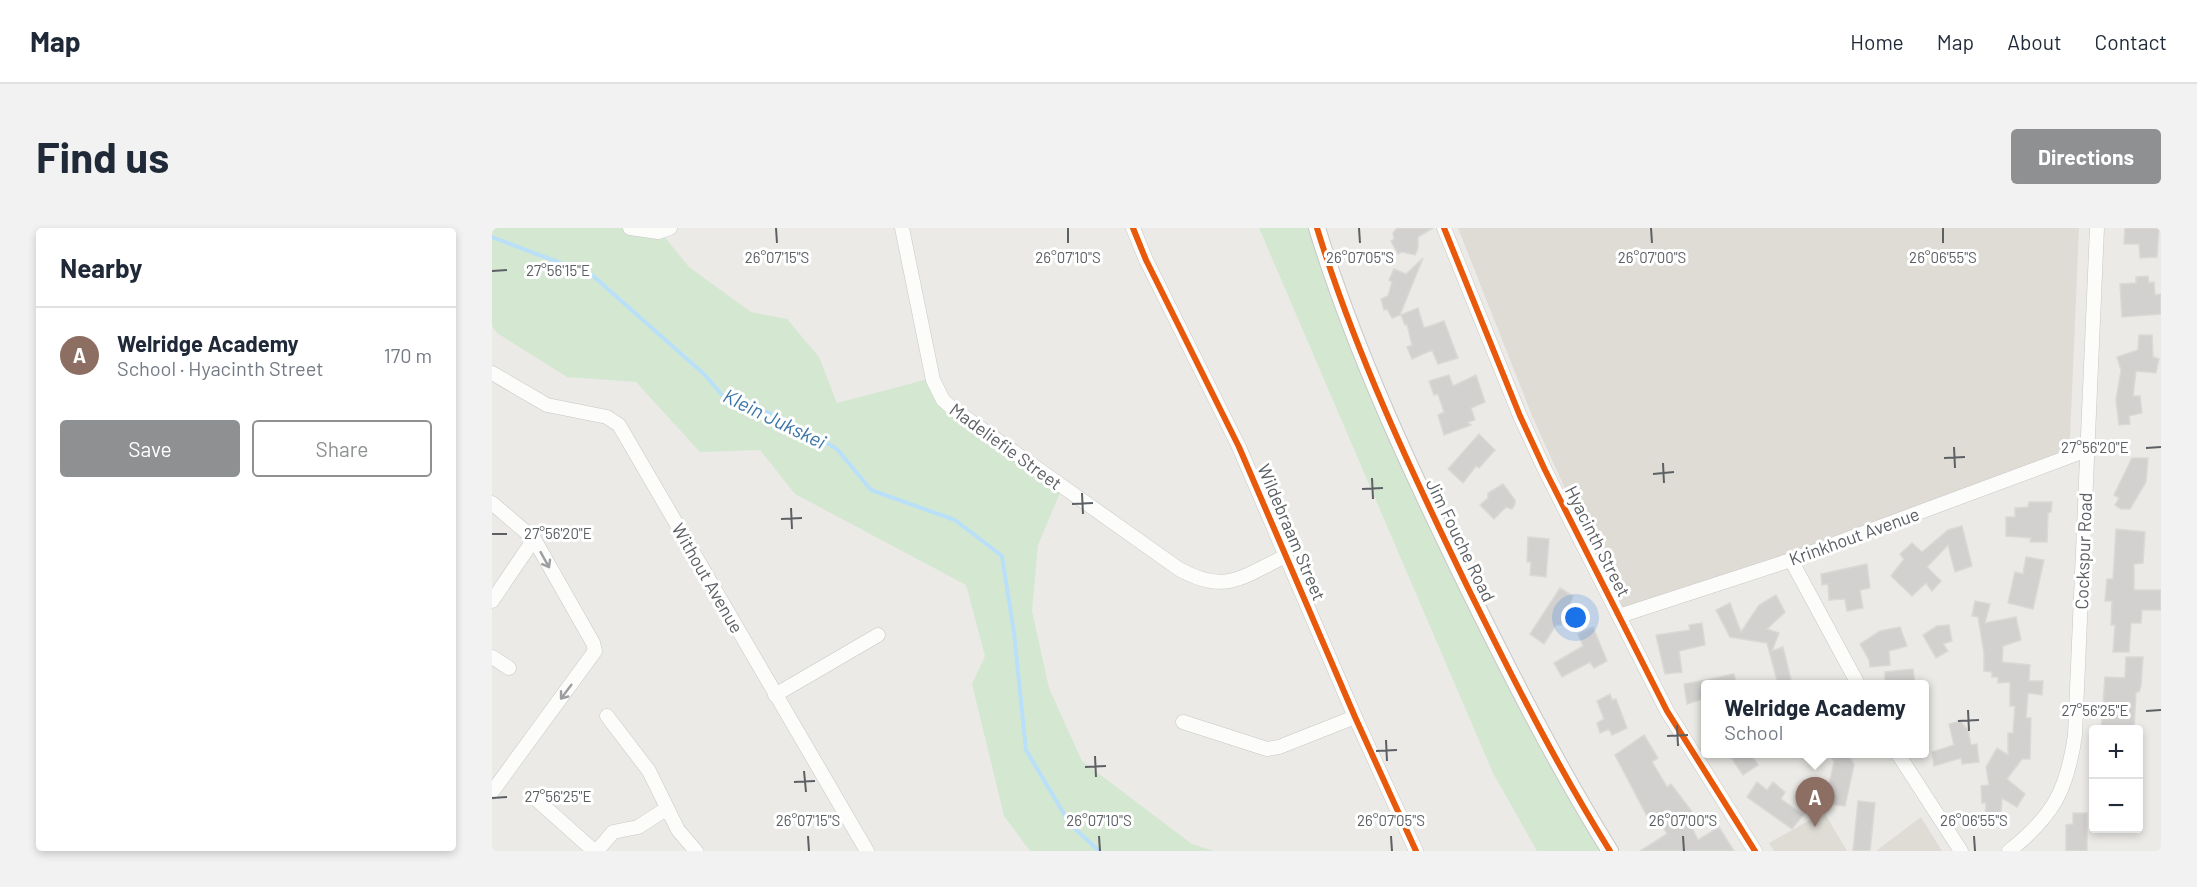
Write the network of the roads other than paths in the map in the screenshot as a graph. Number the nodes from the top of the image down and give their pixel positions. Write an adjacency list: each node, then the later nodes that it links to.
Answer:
1 (630, 228): 2 (street)
2 (670, 228)
3 (902, 228): 12 (street, Madeliefie Street)
4 (1133, 228): 12 (street, Wildebraam Street)
5 (1317, 228): 32 (street, Jim Fouche Road)
6 (1444, 228): 15 (street, Hyacinth Street)
7 (2097, 228): 9 (street, Cockspur Road)
8 (492, 373): 20 (street, Without Avenue)
9 (2087, 450): 13 (street, Krinkhout Avenue); 35 (street, Cockspur Road)
10 (492, 503): 11 (street)
11 (534, 539): 14 (street); 25 (street, one-way to 25)
12 (1286, 556): 22 (street, Wildebraam Street)
13 (1791, 560): 15 (street, Krinkhout Avenue); 19 (street)
14 (492, 600)
15 (1619, 616): 33 (street, Hyacinth Street)
16 (878, 635): 20 (street)
17 (492, 657): 18 (street)
18 (509, 668)
19 (1856, 680)
20 (775, 695): 30 (street, Without Avenue)
21 (607, 716): 27 (street)
22 (1355, 717): 23 (street); 31 (street, Wildebraam Street)
23 (1183, 722)
24 (1901, 758): 34 (street)
25 (492, 792)
26 (536, 799): 28 (street)
27 (666, 809): 28 (street); 29 (street)
28 (596, 851)
29 (696, 851)
30 (867, 851)
31 (1416, 851)
32 (1610, 851)
33 (1755, 851)
34 (1961, 851)
35 (2009, 851)

